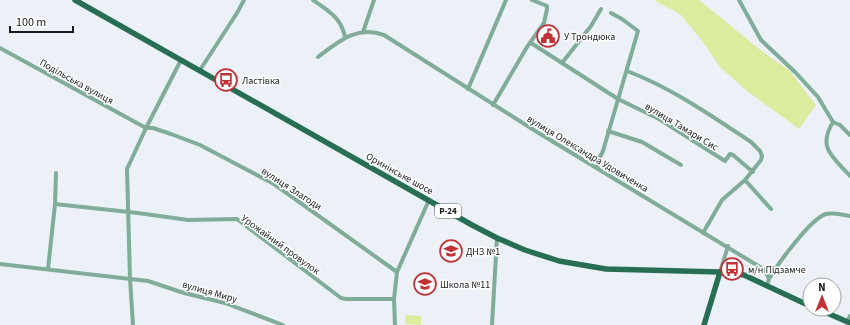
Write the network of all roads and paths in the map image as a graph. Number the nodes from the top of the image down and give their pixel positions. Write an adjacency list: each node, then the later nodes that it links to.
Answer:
1 (75, 0): 15 (main road, Р-24)
2 (244, 0): 17 (street)
3 (313, 0): 11 (street)
4 (374, 0): 10 (street)
5 (506, 0): 19 (street)
6 (532, 0): 12 (street)
7 (739, 0): 22 (street)
8 (601, 8): 16 (street)
9 (611, 13): 18 (street)
10 (363, 32): 11 (street, вулиця Олександра Удовиченка); 19 (street, вулиця Олександра Удовиченка)
11 (345, 37): 14 (street, вулиця Олександра Удовиченка)
12 (531, 43): 16 (street); 21 (street)
13 (0, 48): 23 (street, Подільська вулиця)
14 (318, 57)
15 (182, 60): 17 (main road, Р-24); 23 (street)
16 (562, 63): 20 (street)
17 (200, 70): 32 (main road, Оринінське шосе / Р-24)
18 (627, 71): 20 (street); 28 (street)
19 (468, 89): 21 (street, вулиця Олександра Удовиченка)
20 (618, 99): 24 (street); 28 (street, вулиця Тамари Сис)
21 (493, 105): 27 (street, вулиця Олександра Удовиченка)
22 (834, 122): 25 (street); 30 (street)
23 (146, 128): 35 (street); 42 (street, вулиця Злагоди)
24 (608, 131): 26 (street); 27 (street)
25 (850, 135)
26 (681, 164)
27 (597, 168): 37 (street, вулиця Олександра Удовиченка)
28 (753, 172): 31 (street)
29 (56, 173): 33 (street)
30 (850, 176)
31 (745, 180): 34 (street); 37 (street)
32 (429, 200): 38 (main road, Оринінське шосе / Р-24); 42 (street)
33 (55, 204): 35 (street, Урожайний провулок); 41 (street)
34 (771, 209)
35 (129, 212): 44 (street); 47 (street, Урожайний провулок)
36 (850, 216): 45 (street)
37 (703, 233): 39 (street, вулиця Олександра Удовиченка)
38 (497, 238): 43 (main road, Оринінське шосе / Р-24); 52 (street)
39 (728, 246): 43 (street); 45 (street, вулиця Олександра Удовиченка)
40 (0, 264): 41 (street, вулиця Миру)
41 (48, 270): 44 (street, вулиця Миру)
42 (397, 272): 47 (street)
43 (720, 272): 46 (main road, Оринінське шосе / Р-24); 53 (main road)
44 (130, 279): 49 (street); 50 (street, вулиця Миру)
45 (768, 279): 46 (street)
46 (767, 285): 48 (main road, Р-24)
47 (394, 299): 51 (street)
48 (802, 302)
49 (133, 325)
50 (283, 325)
51 (395, 325)
52 (492, 325)
53 (704, 325)

